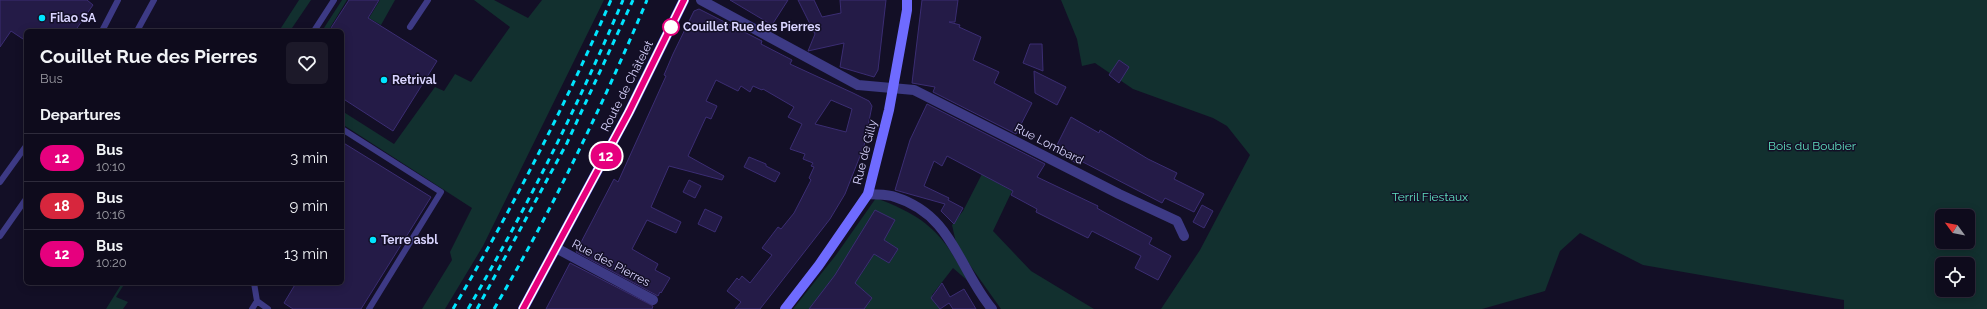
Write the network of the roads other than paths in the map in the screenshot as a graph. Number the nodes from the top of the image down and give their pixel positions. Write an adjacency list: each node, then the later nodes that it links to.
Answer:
1 (118, 0): 9 (lane)
2 (154, 0): 10 (lane)
3 (334, 0): 11 (lane)
4 (428, 0): 8 (lane)
5 (684, 0): 20 (main road, Route de Châtelet)
6 (701, 0): 12 (street)
7 (906, 0): 12 (main road, Rue de Gilly)
8 (410, 27)
9 (103, 29)
10 (138, 29)
11 (315, 29)
12 (892, 90): 16 (main road, Rue de Gilly); 19 (street, Rue Lombard)
13 (344, 130): 26 (lane)
14 (24, 149): 15 (lane)
15 (0, 182)
16 (868, 194): 28 (main road, Rue de Gilly); 29 (street)
17 (24, 203): 18 (lane)
18 (0, 236)
19 (1184, 236)
20 (556, 248): 22 (street, Rue des Pierres); 27 (main road, Route de Châtelet)
21 (254, 285): 23 (lane)
22 (653, 300)
23 (257, 301): 24 (lane); 25 (lane)
24 (252, 309)
25 (268, 309)
26 (369, 309)
27 (523, 309)
28 (784, 309)
29 (992, 309)

